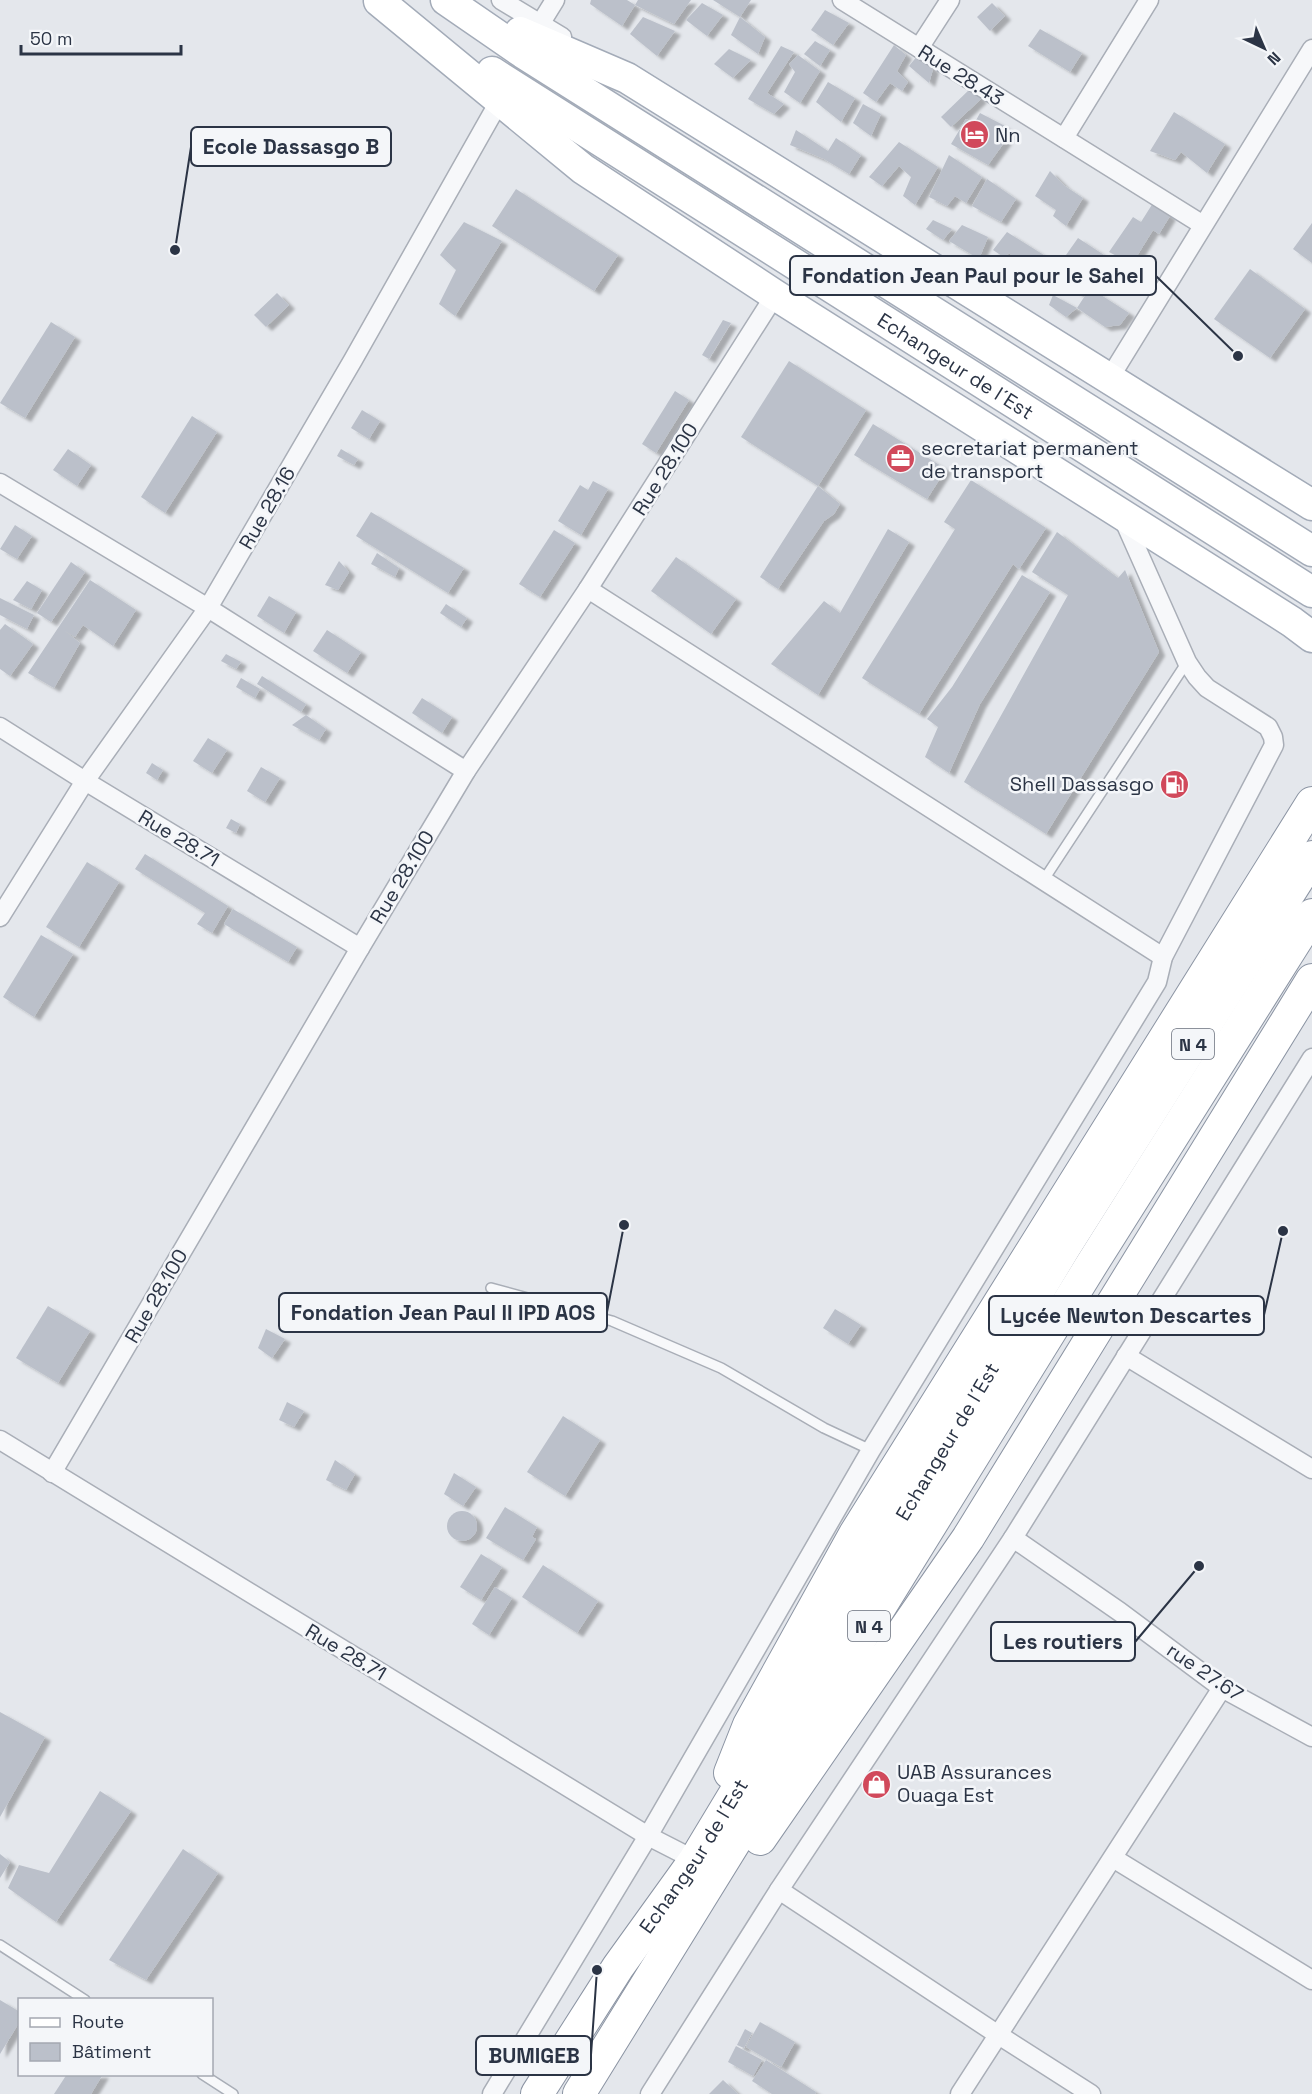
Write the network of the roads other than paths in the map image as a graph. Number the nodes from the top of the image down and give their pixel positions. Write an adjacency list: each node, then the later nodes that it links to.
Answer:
1 (379, 0): 12 (main road)
2 (446, 0): 9 (main road)
3 (459, 0): 9 (main road)
4 (501, 0): 9 (street)
5 (555, 0): 9 (street)
6 (842, 0): 10 (street, Rue 28.43)
7 (950, 0): 10 (street)
8 (1149, 0): 13 (street)
9 (532, 39): 16 (main road); 20 (main road, Echangeur de l´Est)
10 (919, 48): 13 (street, Rue 28.43)
11 (1312, 49): 14 (street)
12 (504, 91): 15 (main road); 22 (main road, Echangeur de l´Est); 23 (street, Rue 28.16)
13 (1064, 138): 14 (street, Rue 28.43)
14 (1203, 225): 16 (street)
15 (775, 295): 19 (main road); 21 (street, Rue 28.100)
16 (1109, 379): 18 (main road)
17 (0, 483): 23 (street)
18 (1312, 505)
19 (1120, 512): 24 (main road); 25 (street)
20 (1312, 551)
21 (588, 589): 27 (street, Rue 28.100); 31 (street)
22 (1312, 592)
23 (208, 608): 27 (street); 28 (street, Rue 28.16)
24 (1312, 637)
25 (1187, 662): 31 (lane); 35 (street)
26 (0, 727): 28 (street, Rue 28.71)
27 (466, 771): 34 (street, Rue 28.100)
28 (85, 781): 33 (street, Rue 28.16); 34 (street, Rue 28.71)
29 (1312, 803): 49 (highway)
30 (1312, 857): 49 (highway, Echangeur de l´Est / N 4)
31 (1043, 881): 35 (street)
32 (1312, 915): 53 (highway, Echangeur de l´Est / N 4)
33 (0, 917)
34 (360, 948): 43 (street, Rue 28.100)
35 (1163, 957): 41 (street)
36 (1312, 980): 53 (highway)
37 (1312, 1058): 39 (street)
38 (491, 1288): 41 (lane)
39 (1126, 1356): 42 (street); 44 (street)
40 (0, 1440): 43 (street, Rue 28.71)
41 (871, 1450): 47 (street)
42 (1312, 1469)
43 (52, 1473): 47 (street, Rue 28.71)
44 (1013, 1538): 45 (street, rue 27.67); 50 (street)
45 (1222, 1688): 46 (street, rue 27.67); 48 (street)
46 (1312, 1737)
47 (648, 1836): 49 (street, Rue 28.71); 58 (street)
48 (1113, 1858): 52 (street); 55 (street)
49 (695, 1860): 59 (highway, Echangeur de l´Est / N 4)
50 (779, 1890): 55 (street); 61 (street)
51 (0, 1945): 54 (lane)
52 (1312, 1980)
53 (648, 1985): 60 (highway, Echangeur de l´Est / N 4)
54 (82, 1998)
55 (997, 2034): 62 (street); 63 (street)
56 (205, 2076): 57 (lane)
57 (232, 2094)
58 (492, 2094)
59 (537, 2094)
60 (579, 2094)
61 (650, 2094)
62 (960, 2094)
63 (1091, 2094)

